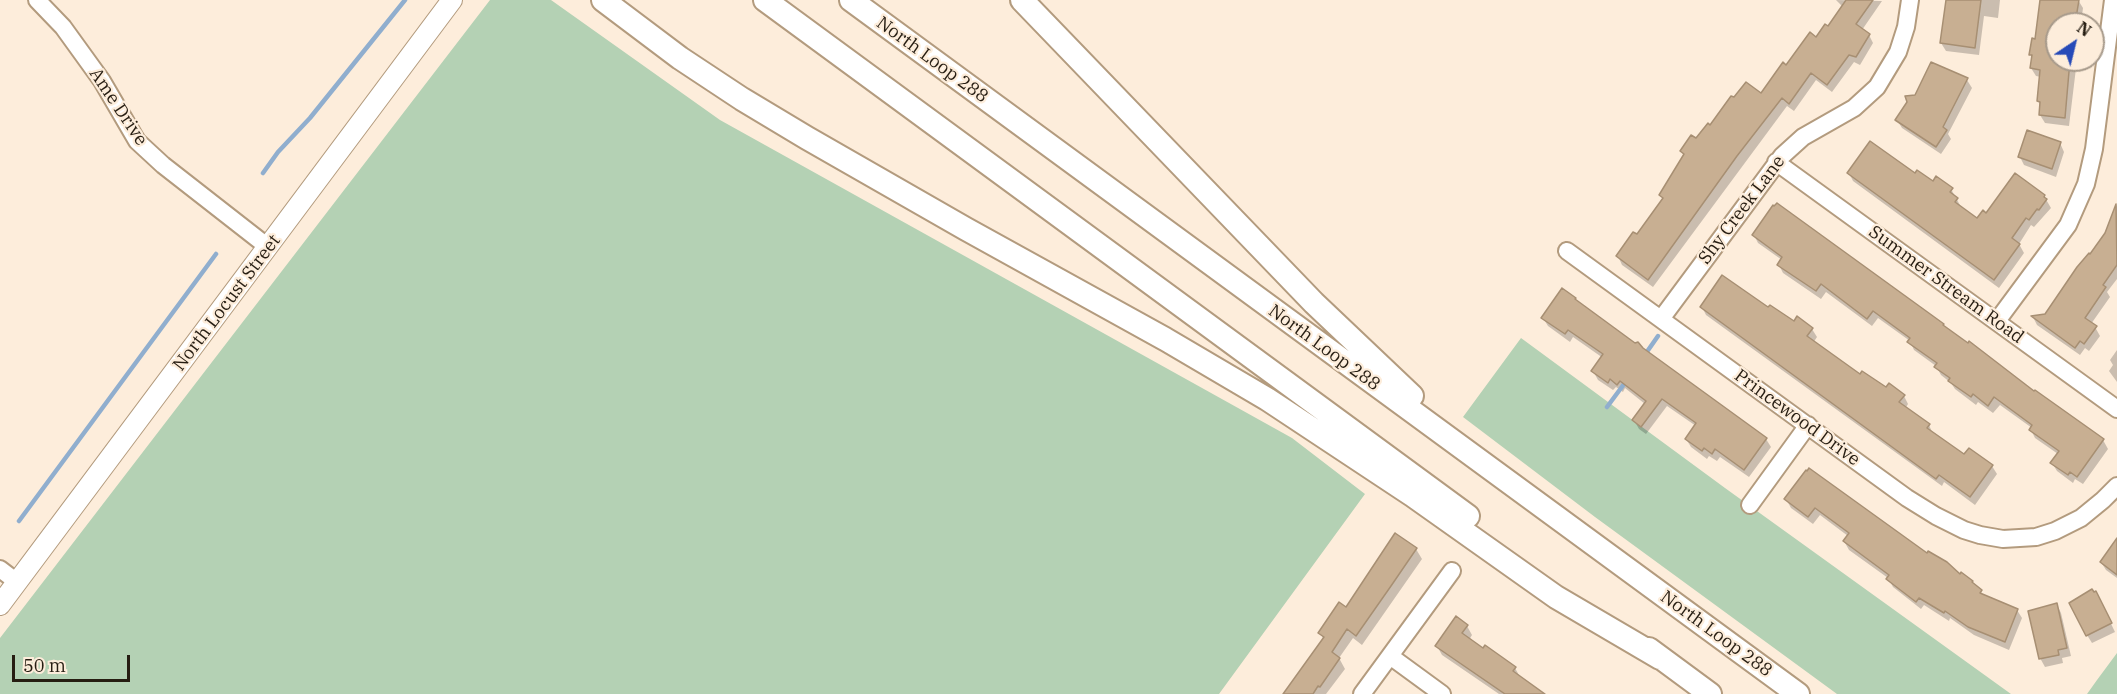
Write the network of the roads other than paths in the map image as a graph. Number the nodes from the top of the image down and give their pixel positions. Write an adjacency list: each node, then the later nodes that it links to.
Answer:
1 (37, 0): 10 (street, Ame Drive)
2 (452, 0): 10 (main road, North Locust Street)
3 (603, 0): 24 (highway)
4 (765, 0): 24 (highway)
5 (851, 0): 18 (highway, North Loop 288)
6 (1022, 0): 18 (highway)
7 (1910, 0): 9 (street, Shy Creek Lane)
8 (2113, 0): 13 (street)
9 (1776, 162): 12 (street, Shy Creek Lane); 13 (street, Summer Stream Road)
10 (268, 247): 21 (main road, North Locust Street)
11 (1566, 251): 12 (street, Princewood Drive)
12 (1660, 319): 15 (street, Princewood Drive)
13 (1997, 321): 14 (street, Summer Stream Road)
14 (2117, 409)
15 (1808, 425): 16 (street, Princewood Drive); 17 (street)
16 (2117, 486)
17 (1750, 506)
18 (1541, 507): 28 (highway, North Loop 288)
19 (0, 569): 21 (street)
20 (1452, 572): 23 (street)
21 (17, 582): 22 (main road, North Locust Street)
22 (0, 605)
23 (1390, 656): 25 (street); 26 (street)
24 (1660, 658): 27 (highway)
25 (1362, 694)
26 (1442, 694)
27 (1710, 694)
28 (1797, 694)

